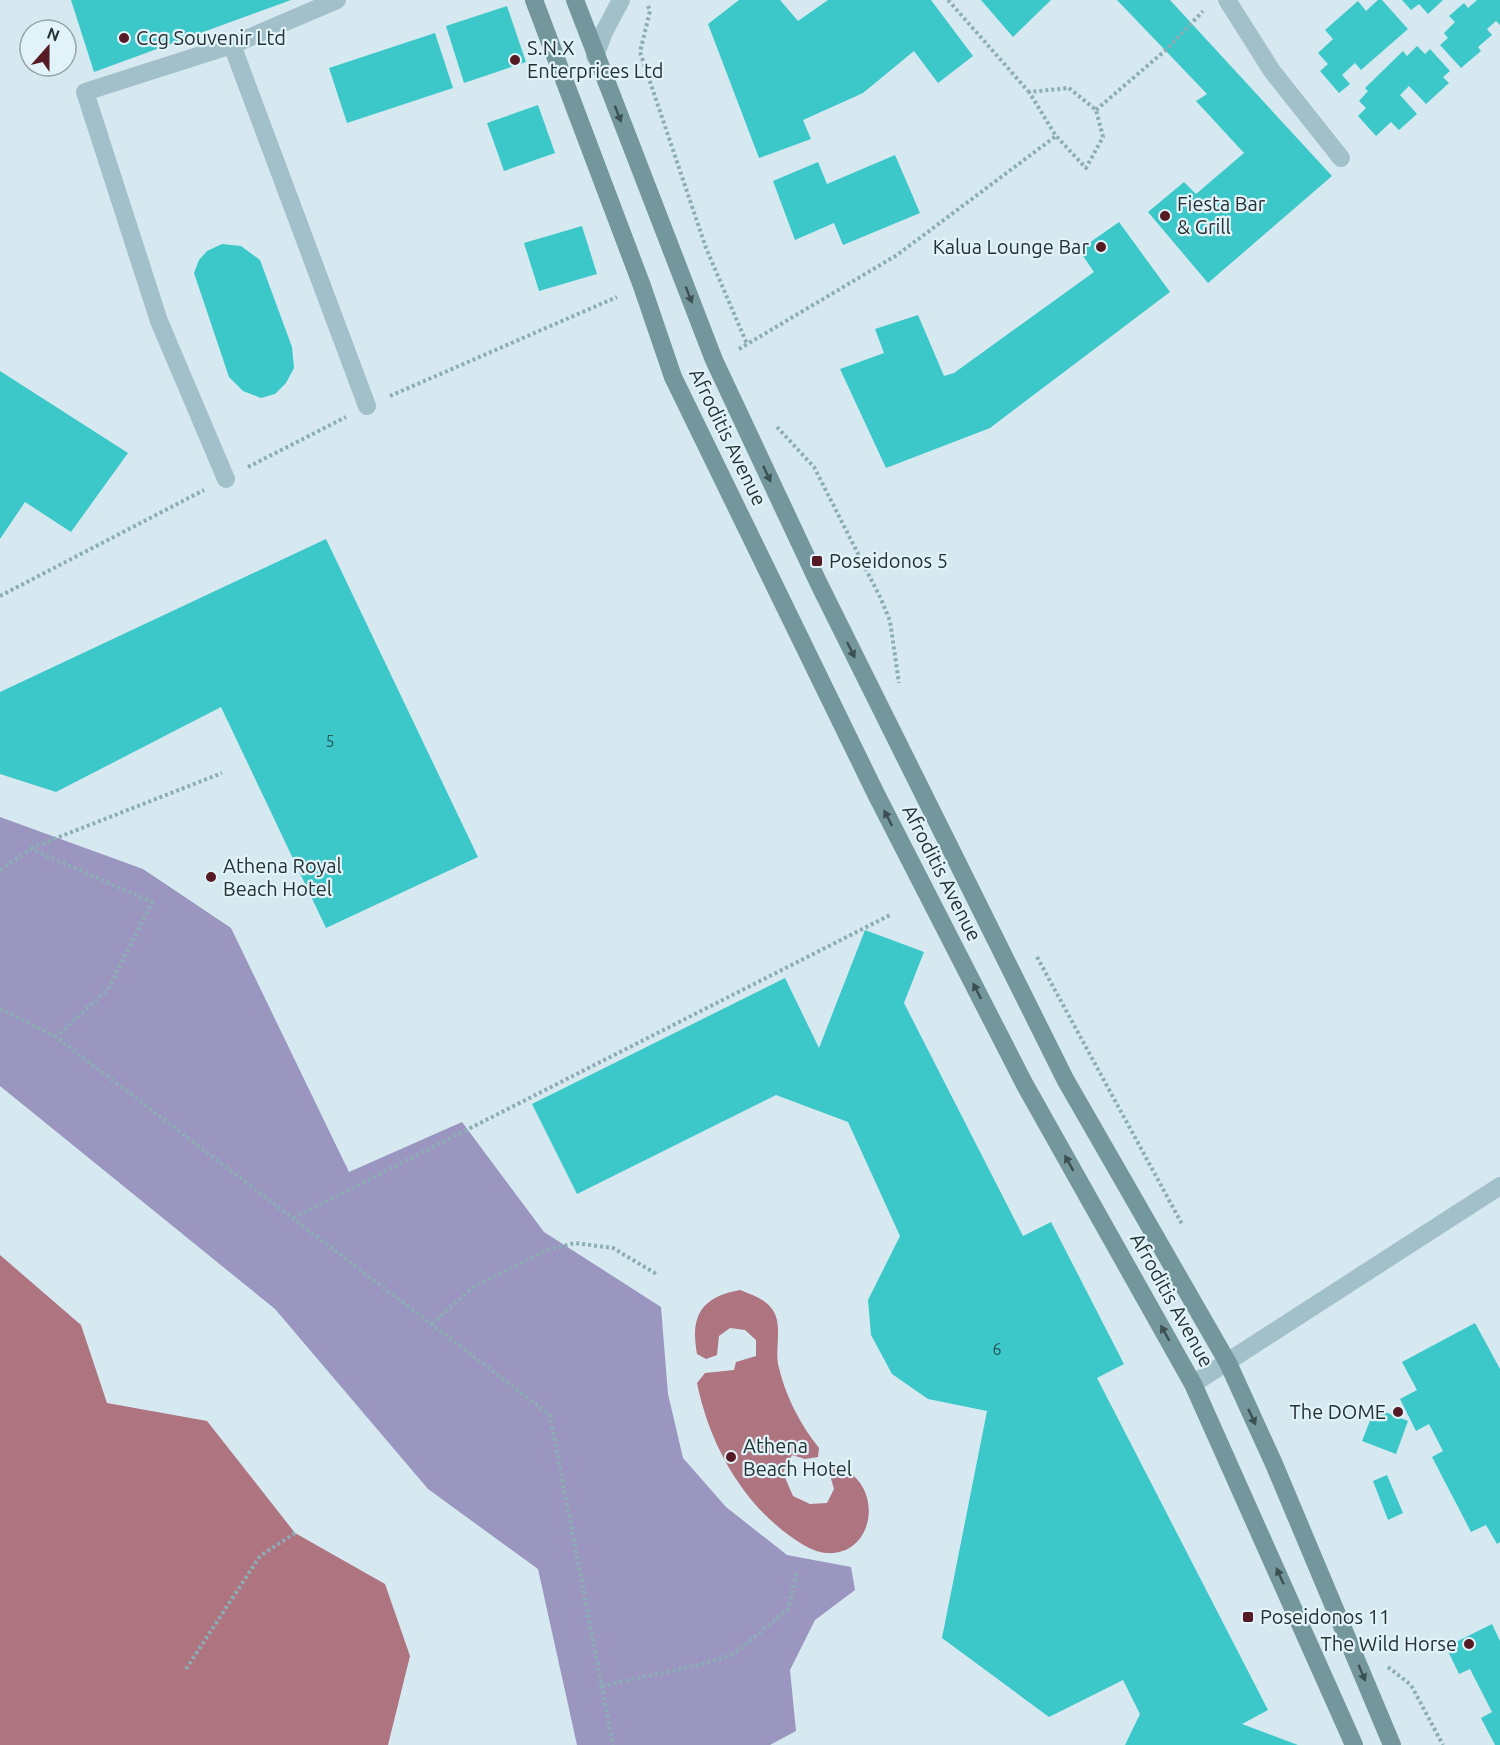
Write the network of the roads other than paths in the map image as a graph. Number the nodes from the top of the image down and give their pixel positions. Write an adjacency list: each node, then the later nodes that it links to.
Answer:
1 (337, 0): 6 (street)
2 (534, 0): 13 (main road, Afroditis Avenue, one-way to 2)
3 (575, 0): 7 (main road, Afroditis Avenue)
4 (621, 0): 7 (street)
5 (1227, 0): 8 (street)
6 (232, 45): 9 (street); 10 (street)
7 (595, 56): 12 (main road, Afroditis Avenue, one-way to 12)
8 (1341, 158)
9 (367, 406)
10 (226, 479)
11 (1500, 1186): 12 (street)
12 (1228, 1363): 13 (street); 15 (main road, Afroditis Avenue, one-way to 15)
13 (1193, 1384): 14 (main road, Afroditis Avenue, one-way to 13)
14 (1354, 1745)
15 (1392, 1745)

